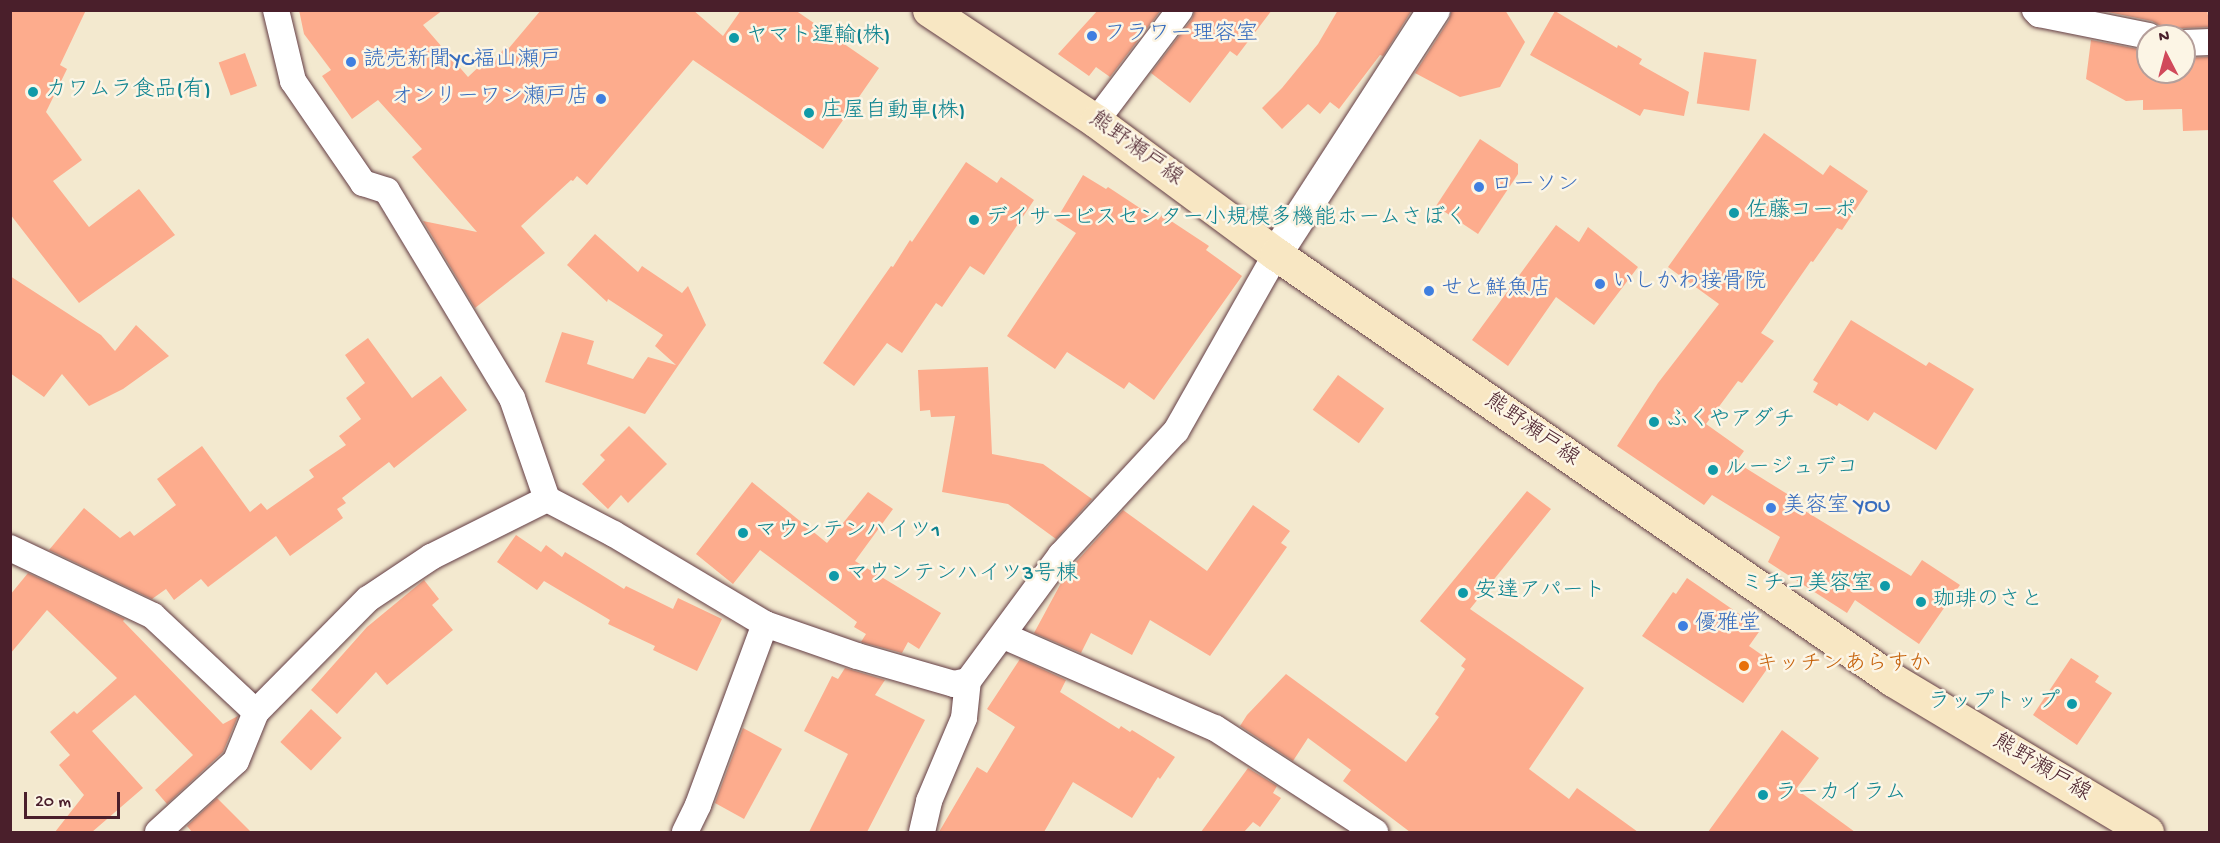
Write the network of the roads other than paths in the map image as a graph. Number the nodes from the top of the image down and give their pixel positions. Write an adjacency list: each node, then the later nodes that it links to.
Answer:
1 (276, 10): 9 (street)
2 (928, 10): 7 (main road, 熊野瀬戸線)
3 (1179, 10): 7 (street)
4 (1434, 10): 8 (street)
5 (2035, 10): 6 (street)
6 (2136, 33)
7 (1096, 121): 8 (main road, 熊野瀬戸線)
8 (1276, 254): 12 (street); 19 (main road, 熊野瀬戸線)
9 (547, 500): 11 (street); 14 (street)
10 (10, 548): 14 (street)
11 (765, 624): 13 (street); 16 (street)
12 (1004, 636): 13 (street); 18 (street)
13 (968, 681): 17 (street)
14 (256, 712): 15 (street)
15 (158, 832)
16 (685, 832)
17 (922, 832)
18 (1375, 832)
19 (2147, 832)

